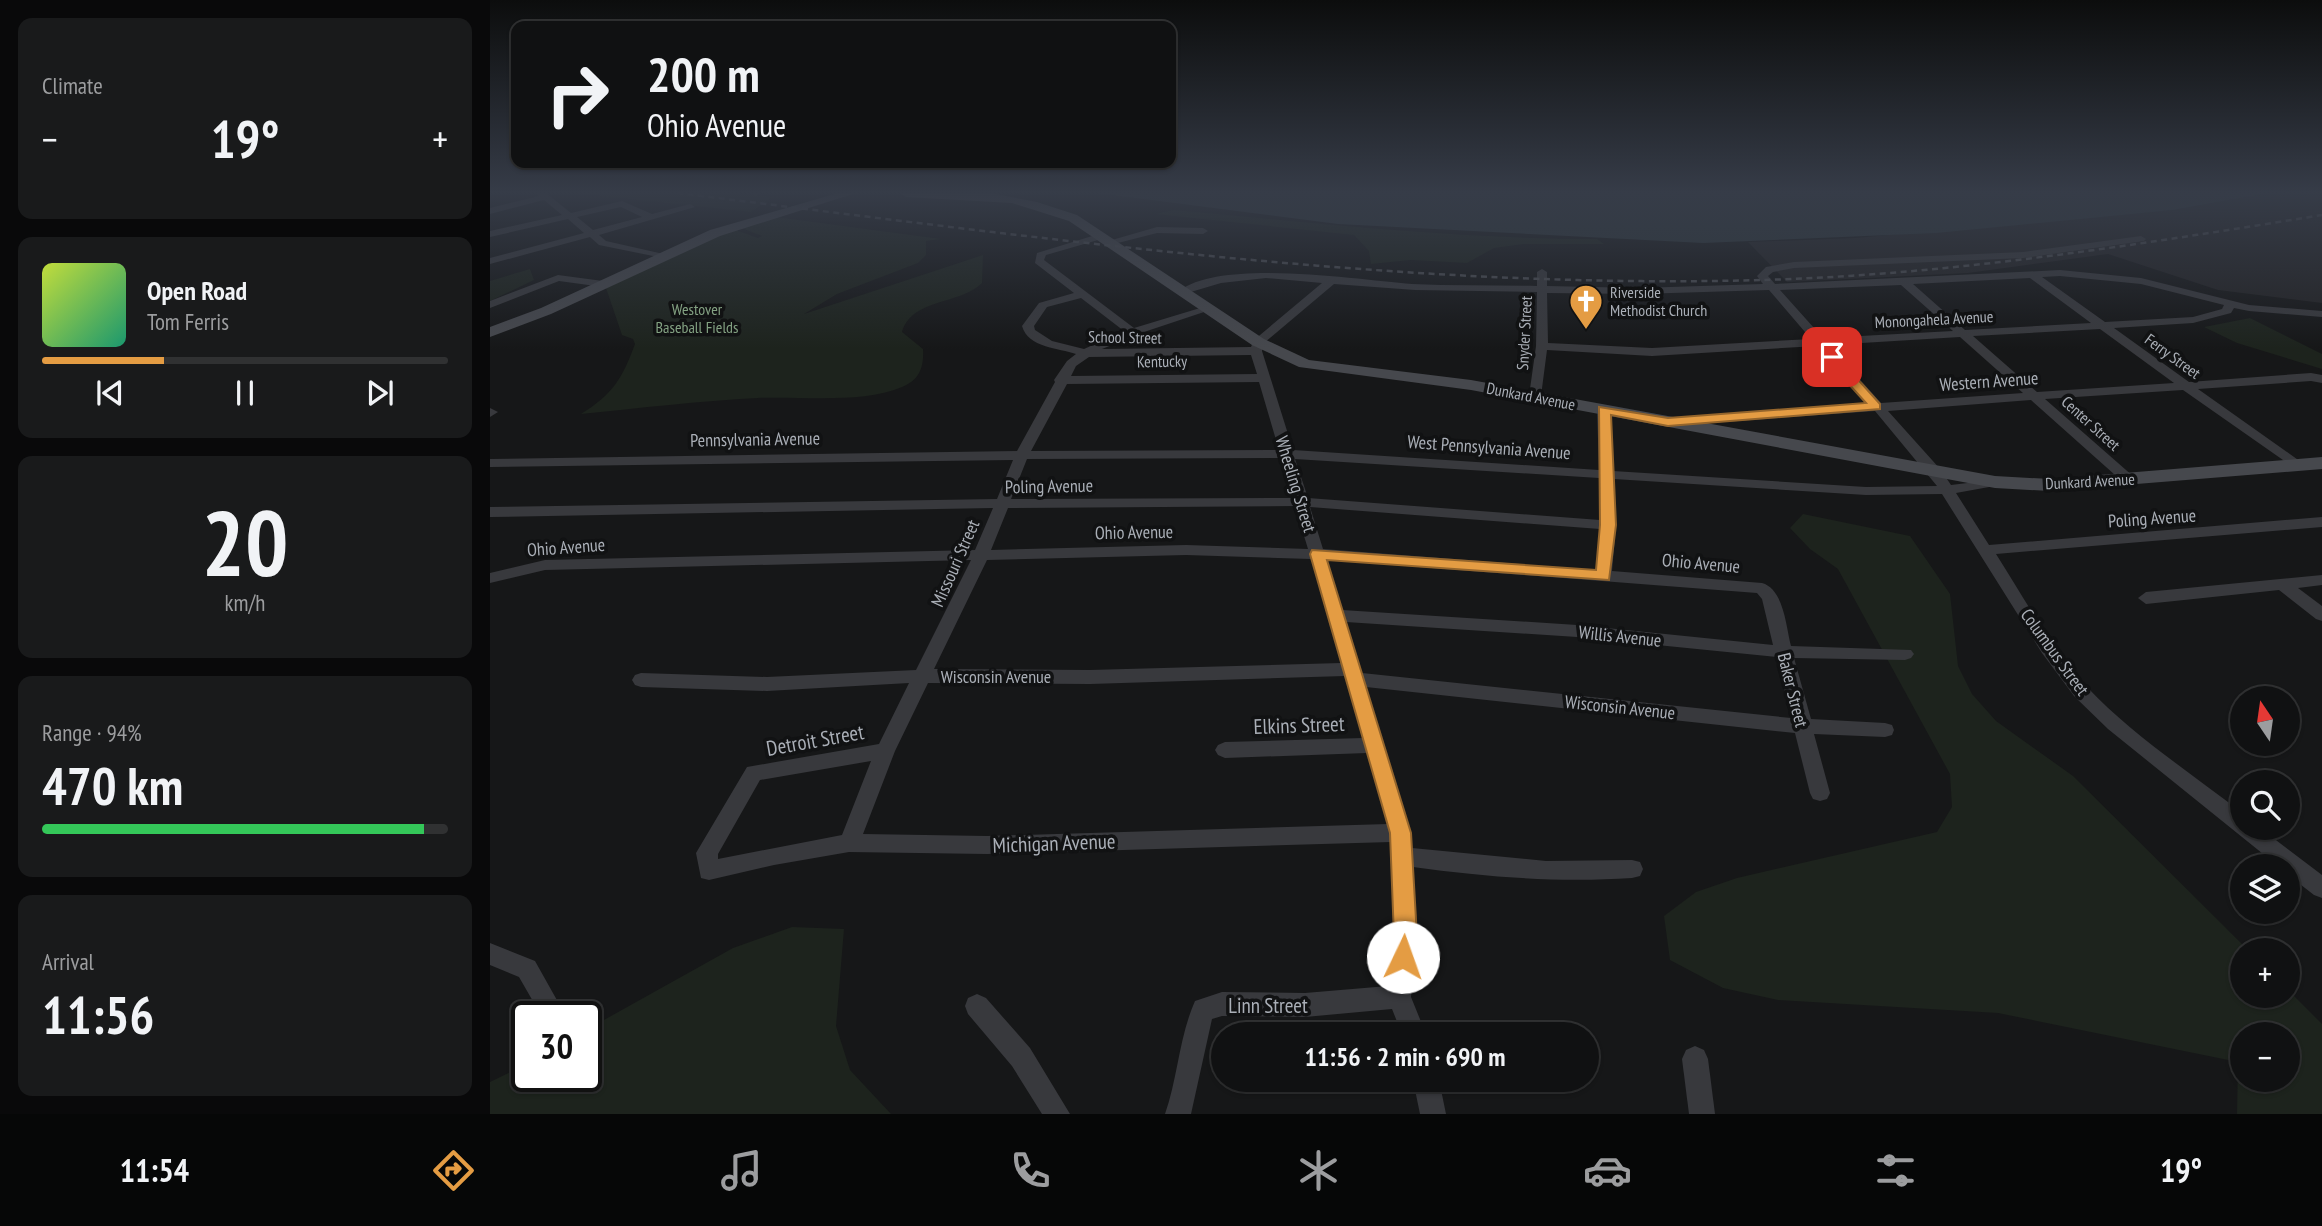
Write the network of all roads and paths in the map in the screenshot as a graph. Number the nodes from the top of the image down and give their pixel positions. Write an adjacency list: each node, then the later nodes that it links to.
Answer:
1 (510, 245): 8 (street)
2 (612, 245): 7 (street)
3 (690, 245): 7 (main road)
4 (1076, 245): 17 (street)
5 (1115, 245): 16 (main road, Dunkard Avenue)
6 (2097, 245): 14 (street)
7 (663, 257): 13 (main road)
8 (490, 261)
9 (1542, 272): 15 (street, Snyder Street)
10 (2031, 274): 12 (street); 19 (street); 22 (street, Ferry Street)
11 (1331, 281): 15 (street); 16 (street); 27 (street)
12 (1904, 282): 14 (street); 25 (street, Center Street)
13 (603, 284): 18 (street); 23 (main road)
14 (1771, 288): 15 (street); 26 (street, Columbus Street)
15 (1542, 290): 28 (street, Snyder Street)
16 (1184, 291): 20 (main road, Dunkard Avenue)
17 (1082, 294): 24 (street); 29 (street, School Street)
18 (490, 304)
19 (2230, 304): 21 (street); 22 (street, Monongahela Avenue)
20 (1210, 309): 24 (street, Missouri Street); 27 (main road, Dunkard Avenue)
21 (2322, 314)
22 (2104, 325): 25 (street, Monongahela Avenue); 33 (street, Ferry Street)
23 (490, 332)
24 (1134, 333): 29 (street, Missouri Street)
25 (1962, 334): 26 (street, Monongahela Avenue); 35 (street, Center Street)
26 (1818, 342): 28 (street, Monongahela Avenue); 36 (street, Columbus Street)
27 (1257, 346): 29 (street, School Street); 30 (street, Wheeling Street); 34 (main road, Dunkard Avenue)
28 (1542, 346): 34 (street, Snyder Street)
29 (1083, 354): 32 (street, Missouri Street)
30 (1264, 378): 32 (street, Kentucky); 39 (street, Wheeling Street)
31 (2317, 378): 33 (street, Western Avenue)
32 (1060, 380): 40 (street, Missouri Street)
33 (2188, 386): 35 (street, Western Avenue); 43 (street, Ferry Street)
34 (1535, 396): 37 (main road, Dunkard Avenue)
35 (2035, 396): 36 (street, Western Avenue); 46 (street, Center Street)
36 (1875, 406): 38 (street, Western Avenue); 44 (street, Columbus Street)
37 (1604, 410): 38 (main road, Dunkard Avenue); 45 (street)
38 (1668, 422): 44 (main road, Dunkard Avenue)
39 (1287, 454): 40 (street, West Pennsylvania Avenue); 45 (street, West Pennsylvania Avenue); 49 (street, Wheeling Street)
40 (1021, 457): 41 (street, Pennsylvania Avenue); 50 (street, Missouri Street)
41 (490, 463)
42 (2322, 463): 43 (main road, Dunkard Avenue)
43 (2296, 465): 46 (main road, Dunkard Avenue)
44 (1936, 473): 47 (main road, Dunkard Avenue); 48 (street, Columbus Street)
45 (1604, 475): 48 (street, West Pennsylvania Avenue); 53 (street)
46 (2129, 480): 47 (main road, Dunkard Avenue)
47 (1995, 482): 48 (street, West Pennsylvania Avenue)
48 (1947, 491): 54 (street, Columbus Street)
49 (1301, 502): 50 (street, Poling Avenue); 53 (street, Poling Avenue); 56 (street, Wheeling Street)
50 (1001, 506): 51 (street, Poling Avenue); 55 (street, Missouri Street)
51 (490, 512)
52 (2322, 522): 54 (street, Poling Avenue)
53 (1608, 525): 58 (street)
54 (1984, 550): 76 (street, Columbus Street)
55 (982, 553): 56 (street, Ohio Avenue); 57 (street, Ohio Avenue); 68 (street, Missouri Street)
56 (1318, 554): 58 (street, Ohio Avenue); 63 (street, Wheeling Street)
57 (498, 576)
58 (1604, 576): 61 (street, Ohio Avenue)
59 (2322, 580): 60 (street)
60 (2283, 585): 62 (street); 64 (street)
61 (1762, 588): 65 (street, Baker Street)
62 (2146, 598)
63 (1335, 615): 65 (street, Willis Avenue); 67 (street, Wheeling Street)
64 (2322, 615)
65 (1784, 652): 66 (street, Willis Avenue); 70 (street, Baker Street)
66 (1905, 654)
67 (1353, 674): 68 (street, Wisconsin Avenue); 70 (street, Wisconsin Avenue); 72 (street, Wheeling Street)
68 (924, 676): 69 (street, Wisconsin Avenue); 74 (street, Missouri Street)
69 (641, 681)
70 (1801, 726): 71 (street, Wisconsin Avenue); 75 (street, Baker Street)
71 (1885, 730)
72 (1374, 745): 73 (street, Elkins Street); 79 (street, Wheeling Street)
73 (1225, 750)
74 (885, 751): 78 (street, Missouri Street); 81 (street, Detroit Street)
75 (1820, 793)
76 (2230, 817)
77 (2260, 840): 82 (street, Columbus Street)
78 (849, 844): 79 (street, Michigan Avenue); 81 (street, Michigan Avenue)
79 (1402, 844): 80 (street, Michigan Avenue); 84 (street, Wheeling Street)
80 (1632, 869)
81 (709, 871)
82 (2322, 888)
83 (490, 954): 85 (street)
84 (1399, 998): 87 (street, Wheeling Street); 91 (street, Linn Street)
85 (545, 1001)
86 (977, 1006): 90 (street)
87 (1408, 1022)
88 (1695, 1059): 93 (street)
89 (1428, 1092): 92 (street)
90 (1057, 1114)
91 (1178, 1114)
92 (1433, 1114)
93 (1702, 1114)

